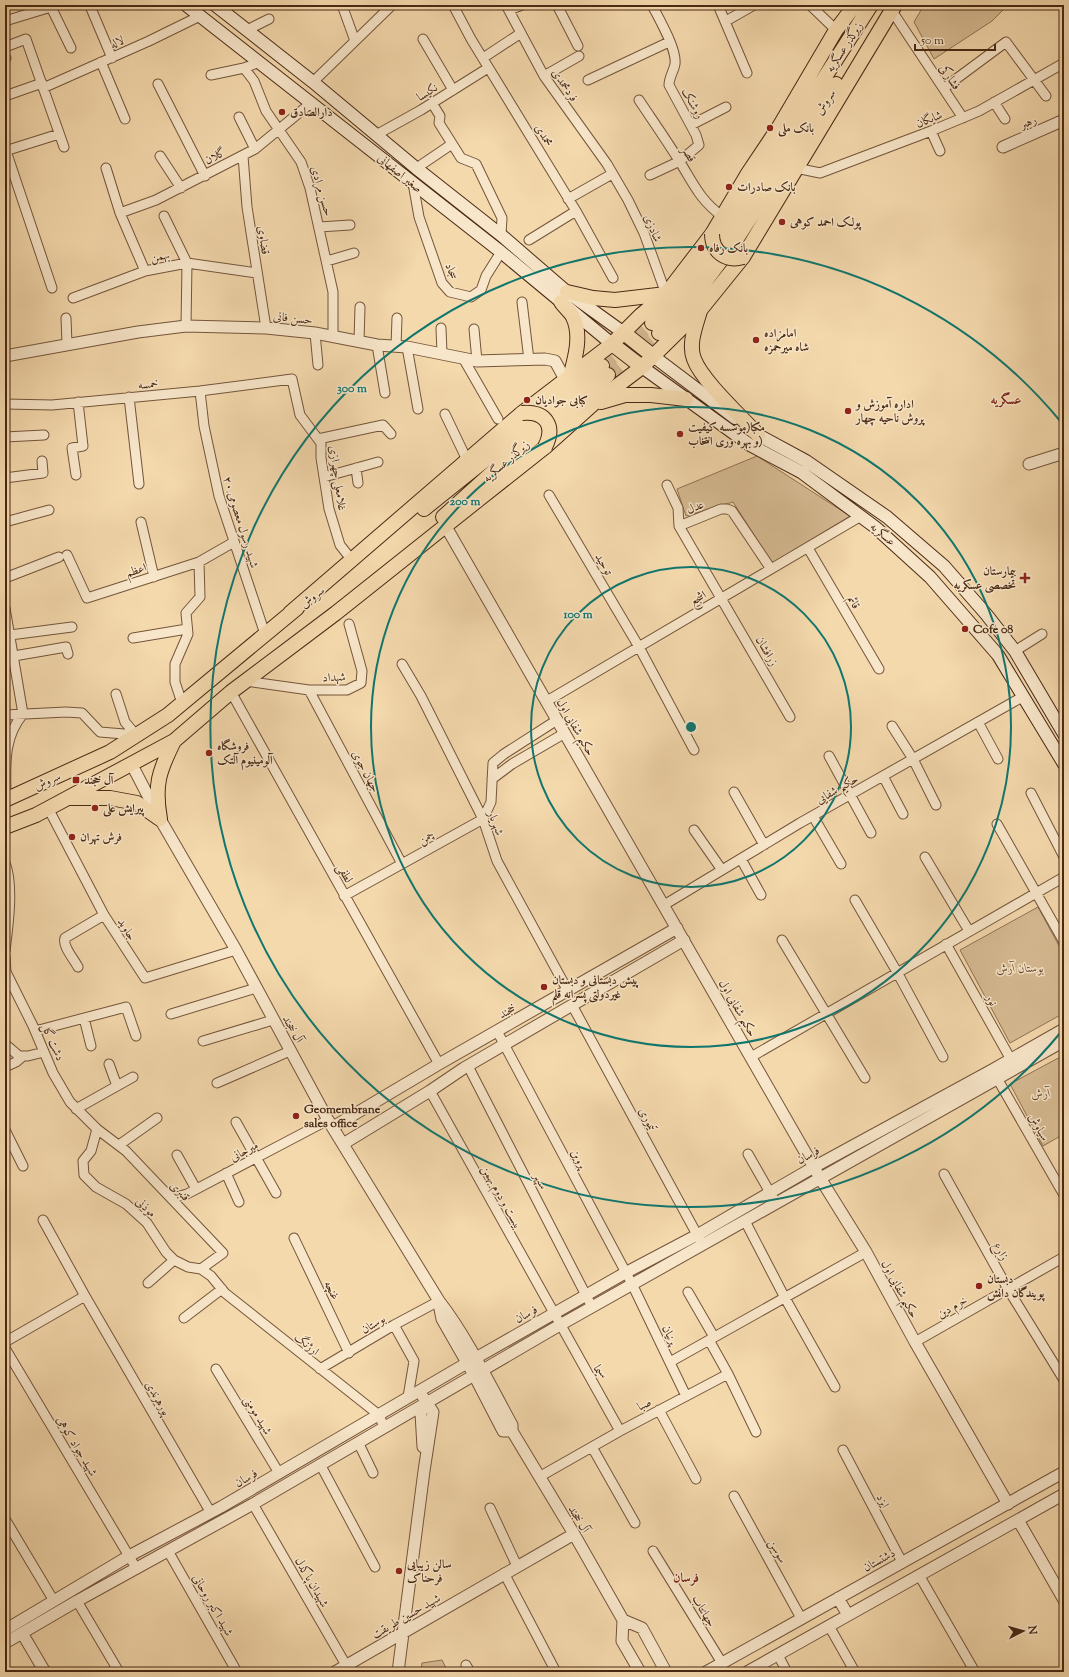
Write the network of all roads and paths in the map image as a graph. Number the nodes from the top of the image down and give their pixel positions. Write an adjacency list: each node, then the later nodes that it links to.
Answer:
1 (186, 5): 17 (main road, صغیر اصفهانی)
2 (215, 5): 21 (main road, صغیر اصفهانی)
3 (342, 5): 25 (street)
4 (453, 5): 32 (street, محمدی)
5 (522, 5): 16 (street)
6 (557, 5): 27 (street)
7 (652, 5): 26 (street, روشنک)
8 (718, 5): 20 (street)
9 (754, 5): 20 (street)
10 (810, 5): 22 (street)
11 (855, 5): 22 (main road)
12 (871, 5): 113 (main road, زیرگذر عسگریه)
13 (90, 6): 31 (street)
14 (389, 6): 25 (street)
15 (892, 7): 46 (street, فشارکی); 77 (main road); 113 (main road, سروش)
16 (508, 8): 23 (street, فردمحمدی)
17 (200, 16): 31 (street, لاله); 34 (main road, صغیر اصفهانی)
18 (269, 19): 21 (street)
19 (5, 21): 29 (street)
20 (726, 21): 38 (street)
21 (247, 30): 43 (main road, صغیر اصفهانی)
22 (836, 30): 87 (main road)
23 (521, 32): 32 (street); 40 (street, فردمحمدی)
24 (422, 38): 47 (street)
25 (355, 41): 43 (street)
26 (669, 42): 41 (street); 61 (street, روشنک)
27 (578, 46)
28 (5, 47): 45 (street)
29 (70, 48)
30 (579, 56): 40 (street)
31 (112, 58): 33 (street, لاله)
32 (483, 58): 37 (street, محمدی)
33 (101, 62): 45 (street, لاله); 58 (street)
34 (260, 62): 36 (street); 48 (main road, صغیر اصفهانی)
35 (1064, 63): 42 (street, شایگان)
36 (244, 68): 39 (street); 62 (street, حسن مرادی)
37 (488, 68): 47 (street, نکیسا); 83 (street, محمدی)
38 (747, 73)
39 (212, 75)
40 (544, 76): 78 (street, فردمحمدی)
41 (588, 80)
42 (1034, 80): 46 (street); 50 (street); 52 (street, شایگان)
43 (313, 82): 48 (main road); 65 (main road, صغیر اصفهانی)
44 (158, 84): 80 (street)
45 (42, 86): 49 (street); 64 (street)
46 (944, 88): 57 (street, فشارکی)
47 (453, 90): 54 (street, نکیسا)
48 (300, 94): 53 (main road, صغیر اصفهانی)
49 (5, 96)
50 (1046, 96)
51 (639, 100): 74 (street, قصر)
52 (994, 102): 57 (street, شایگان); 59 (street)
53 (311, 103): 62 (street, گلان); 81 (main road, صغیر اصفهانی)
54 (432, 103): 65 (street, نکیسا); 66 (street)
55 (726, 107): 61 (street)
56 (238, 117): 69 (street)
57 (963, 118): 63 (street, شایگان)
58 (125, 119)
59 (1004, 119)
60 (1064, 120): 67 (street, رهبر)
61 (691, 125): 74 (street, روشنک)
62 (280, 130): 69 (street, گلان); 89 (street, حسن مرادی)
63 (931, 132): 71 (street); 77 (street, شایگان)
64 (59, 134): 68 (street); 70 (street)
65 (376, 135): 91 (main road, صغیر اصفهانی)
66 (452, 144): 75 (street); 91 (street)
67 (1003, 147)
68 (64, 148)
69 (255, 149): 73 (street, گلان)
70 (5, 151): 101 (street)
71 (940, 151)
72 (160, 156): 82 (street)
73 (243, 156): 80 (street, گلان); 99 (street, قضاوی)
74 (680, 161): 79 (street); 87 (street, قصر)
75 (421, 165)
76 (106, 168): 85 (street)
77 (796, 168): 95 (main road)
78 (612, 174): 83 (street); 102 (street, شادزی)
79 (650, 175)
80 (204, 176): 82 (street, گلان)
81 (414, 184): 93 (main road, صغیر اصفهانی); 93 (street, سجاد)
82 (181, 188): 85 (street, گلان)
83 (568, 199): 84 (street, محمدی)
84 (576, 211): 92 (street); 100 (street, محمدی)
85 (120, 213): 98 (street)
86 (164, 216): 97 (street)
87 (723, 217): 90 (main road)
88 (350, 225): 89 (street)
89 (320, 227): 96 (street, حسن مرادی)
90 (712, 234): 95 (main road, bridge); 102 (main road)
91 (501, 235): 103 (main road, صغیر اصفهانی)
92 (529, 240)
93 (501, 252): 103 (main road, صغیر اصفهانی)
94 (354, 253): 96 (street)
95 (743, 256): 107 (main road)
96 (327, 261): 117 (street, حسن مرادی)
97 (187, 263): 98 (street, بهمن); 99 (street, بهمن); 110 (street)
98 (146, 270): 104 (street, بهمن)
99 (256, 273): 111 (street, قضاوی)
100 (613, 278)
101 (52, 288)
102 (666, 294): 103 (main road); 116 (main road)
103 (564, 297): 116 (main road, صغیر اصفهانی); 120 (main road, صغیر اصفهانی); 133 (main road)
104 (73, 298)
105 (522, 302): 127 (street)
106 (360, 307): 118 (street)
107 (701, 309): 125 (main road); 146 (main road)
108 (66, 318): 119 (street)
109 (397, 318): 122 (street)
110 (186, 326): 111 (street, حسن فانی); 119 (street, حسن فانی)
111 (266, 328): 115 (street, حسن فانی)
112 (441, 328): 123 (street)
113 (655, 328)
114 (474, 329): 128 (street)
115 (315, 333): 117 (street, حسن فانی); 129 (street)
116 (624, 333): 120 (main road); 125 (main road)
117 (334, 336): 118 (street, حسن فانی)
118 (359, 341): 121 (street, حسن فانی)
119 (67, 344): 124 (street, حسن فانی)
120 (612, 344): 130 (main road); 133 (main road)
121 (377, 345): 122 (street, حسن فانی); 135 (street)
122 (401, 346): 123 (street, حسن فانی); 141 (street)
123 (442, 354): 126 (street, حسن فانی)
124 (5, 356)
125 (653, 356): 130 (main road); 146 (main road, عسگریه)
126 (463, 358): 128 (street, حسن فانی); 144 (street)
127 (529, 360): 128 (street, حسن فانی); 133 (street, حسن فانی)
128 (477, 361)
129 (318, 365)
130 (642, 367): 137 (main road, عسگریه); 140 (main road)
131 (605, 371): 179 (main road, سروش); 180 (main road, زیرگذر عسگریه)
132 (292, 379): 134 (street, خمسه); 149 (street, غلامعلی چهرازی)
133 (568, 379): 142 (main road)
134 (200, 391): 136 (street, خمسه); 170 (street, ۲۰_شهید رسول معصومی)
135 (385, 393)
136 (129, 397): 138 (street, خمسه); 161 (street)
137 (686, 399): 140 (main road); 165 (main road, عسگریه)
138 (78, 402): 139 (street, خمسه); 157 (street)
139 (5, 404)
140 (593, 404): 150 (main road)
141 (418, 409)
142 (522, 413): 150 (main road, bridge); 152 (main road)
143 (445, 414): 152 (street)
144 (498, 420)
145 (391, 434): 149 (street)
146 (758, 435): 189 (main road, عسگریه)
147 (44, 436): 148 (street)
148 (5, 437)
149 (318, 439): 158 (street, غلامعلی چهرازی)
150 (545, 447): 168 (main road)
151 (1064, 453): 155 (street)
152 (467, 460): 172 (main road)
153 (42, 462): 159 (street)
154 (378, 462): 156 (street)
155 (1029, 464)
156 (356, 468): 158 (street); 160 (street)
157 (76, 475)
158 (324, 477): 172 (street, غلامعلی چهرازی)
159 (5, 478)
160 (358, 483)
161 (139, 484)
162 (667, 485): 169 (street)
163 (549, 495): 188 (street, توحید)
164 (49, 510): 166 (street)
165 (861, 516): 171 (street, اشجع); 198 (main road, عسگریه)
166 (5, 522)
167 (141, 522): 175 (street)
168 (446, 525): 180 (main road); 199 (street, حکیم شفایی اول)
169 (679, 526): 174 (street, عدل); 177 (street, عدل)
170 (234, 542): 173 (street, اعظم); 184 (street, ۲۰_شهید رسول معصومی)
171 (808, 548): 174 (street, اشجع); 193 (street, قائم)
172 (351, 559): 179 (main road)
173 (199, 562): 175 (street, اعظم); 183 (street)
174 (771, 569): 177 (street, اشجع)
175 (154, 577): 176 (street, اعظم)
176 (5, 578)
177 (722, 598): 188 (street, اشجع); 203 (street, زرافشان)
178 (5, 608): 187 (street)
179 (290, 613): 184 (main road, سروش)
180 (336, 613): 194 (main road, سروش)
181 (350, 624): 195 (street, شهداد)
182 (72, 627): 187 (street)
183 (187, 629): 186 (street); 200 (street)
184 (265, 634): 200 (main road, سروش)
185 (1042, 634): 189 (street)
186 (132, 638)
187 (9, 640): 191 (street)
188 (639, 646): 199 (street, اشجع); 212 (street, توحید)
189 (1015, 651): 208 (main road, عسگریه)
190 (68, 654): 191 (street)
191 (14, 656): 201 (street)
192 (402, 664): 230 (street, شهریار)
193 (879, 669)
194 (245, 682): 195 (street, شهداد); 196 (main road, سروش)
195 (309, 690): 240 (street, جهان جوی)
196 (231, 692): 210 (main road, سروش); 246 (street, لطفی)
197 (116, 694): 209 (street)
198 (1024, 696): 205 (street, حکیم شفایی); 216 (main road, عسگریه)
199 (547, 701): 204 (street, حکیم شفایی اول)
200 (182, 703): 209 (main road, سروش)
201 (23, 714): 202 (street); 209 (street); 224 (street)
202 (5, 715)
203 (790, 717)
204 (557, 720): 207 (street, حکیم شفایی اول); 219 (street)
205 (978, 722): 214 (street, حکیم شفایی); 215 (street)
206 (892, 726): 214 (street)
207 (565, 733): 219 (street); 248 (street, حکیم شفایی اول)
208 (1064, 734)
209 (136, 735): 211 (main road, سروش)
210 (174, 742): 217 (main road, سروش); 229 (main road)
211 (120, 746): 217 (main road); 224 (main road, سروش)
212 (694, 750)
213 (829, 756): 222 (street)
214 (913, 759): 218 (street, حکیم شفایی); 225 (street)
215 (998, 760)
216 (1064, 764)
217 (132, 765): 223 (main road, سروش); 229 (street, آل خجند)
218 (883, 776): 222 (street, حکیم شفایی); 227 (street)
219 (492, 779): 230 (street)
220 (734, 792): 235 (street)
221 (1031, 793): 237 (street)
222 (850, 795): 228 (street, حکیم شفایی); 234 (street)
223 (68, 798): 226 (main road, سروش); 229 (main road)
224 (6, 800)
225 (936, 805)
226 (48, 808): 232 (main road, سروش); 249 (street, جاوید)
227 (903, 814)
228 (813, 816): 235 (street, حکیم شفایی); 241 (street)
229 (160, 819): 258 (street, آل خجند)
230 (482, 819): 240 (street, چمن); 264 (street, شهریار)
231 (997, 824): 244 (street)
232 (5, 827)
233 (694, 830): 242 (street)
234 (871, 833)
235 (764, 845): 238 (street, حکیم شفایی)
236 (925, 857): 251 (street)
237 (1064, 857)
238 (741, 859): 242 (street, حکیم شفایی); 245 (street)
239 (5, 863): 259 (street)
240 (402, 864): 246 (street, چمن)
241 (840, 864)
242 (722, 870): 248 (street, حکیم شفایی)
243 (1064, 877): 244 (street)
244 (1037, 892): 251 (street); 255 (street)
245 (761, 895)
246 (344, 896): 285 (street, لطفی)
247 (855, 900): 262 (street)
248 (664, 905): 250 (street, حکیم شفایی اول)
249 (104, 916): 258 (street, جاوید); 261 (street)
250 (677, 928): 252 (street, خجند); 253 (street, حکیم شفایی اول)
251 (969, 931): 256 (street)
252 (660, 937): 257 (street); 264 (street, خجند)
253 (684, 940): 257 (street); 282 (street, حکیم شفایی اول)
254 (782, 940): 266 (street)
255 (1064, 942)
256 (946, 944): 262 (street); 286 (street, نور)
257 (669, 948): 265 (street)
258 (236, 950): 263 (street, آل خجند)
259 (5, 951)
260 (5, 956): 271 (street, دشت گل)
261 (78, 967)
262 (897, 972): 266 (street); 283 (street)
263 (256, 988): 267 (street); 269 (street, آل خجند)
264 (568, 991): 272 (street, خجند)
265 (572, 1005): 277 (street); 323 (street, تیموری)
266 (826, 1013): 282 (street); 291 (street)
267 (171, 1014)
268 (84, 1018): 271 (street); 273 (street); 278 (street)
269 (273, 1020): 274 (street); 279 (street, آل خجند)
270 (1064, 1029): 286 (street, فرسان)
271 (35, 1031): 280 (street, دشت گل)
272 (497, 1031): 277 (street, پروین); 285 (street, خجند)
273 (136, 1036)
274 (203, 1041)
275 (1064, 1041): 286 (street, فرسان)
276 (5, 1044): 281 (street)
277 (505, 1044): 287 (street); 328 (street, پروین)
278 (92, 1046)
279 (290, 1051): 292 (street); 299 (street, آل خجند)
280 (44, 1052): 281 (street); 295 (street, دشت گل)
281 (23, 1056): 288 (street)
282 (751, 1057): 309 (street, حکیم شفایی اول)
283 (943, 1057)
284 (110, 1064): 293 (street)
285 (439, 1064): 296 (street, خجند)
286 (1013, 1064): 289 (street, فرسان)
287 (468, 1066): 294 (street); 334 (street, سپهر)
288 (5, 1067)
289 (995, 1074): 309 (street, فرسان); 312 (street, فرسان); 317 (street, سیاوش)
290 (133, 1077): 293 (street)
291 (865, 1078)
292 (216, 1083)
293 (117, 1086): 295 (street)
294 (430, 1091): 302 (street); 339 (street, بیست و دوم بهمن)
295 (76, 1109): 300 (street, دشت گل)
296 (350, 1117): 299 (street, خجند); 302 (street)
297 (157, 1118): 304 (street)
298 (236, 1122): 307 (street)
299 (331, 1124): 303 (street, آل خجند); 307 (street, میرجانی)
300 (97, 1129): 304 (street, قنبری); 326 (street, موذنی)
301 (5, 1130): 308 (street)
302 (360, 1133): 303 (street)
303 (343, 1144): 337 (street, آل خجند)
304 (119, 1145): 316 (street, قنبری)
305 (748, 1154): 315 (street)
306 (177, 1155): 313 (street)
307 (256, 1158): 310 (street, میرجانی); 314 (street)
308 (23, 1166)
309 (814, 1167): 312 (street, حکیم شفایی اول); 315 (street, فرسان)
310 (226, 1174): 313 (street, میرجانی); 318 (street)
311 (944, 1174): 332 (street, زارع)
312 (820, 1178): 319 (street, فرسان); 324 (street, حکیم شفایی اول)
313 (196, 1189): 316 (street, میرجانی)
314 (276, 1193)
315 (770, 1193): 319 (street); 323 (street, فرسان)
316 (168, 1195): 327 (street, قنبری)
317 (1064, 1195)
318 (239, 1202)
319 (776, 1203): 321 (street, فرسان)
320 (43, 1220): 335 (street, پورهرندی)
321 (745, 1220): 323 (street, فرسان); 336 (street)
322 (294, 1238): 347 (street, غنچه)
323 (700, 1240): 328 (street, فرسان); 330 (street, فرسان)
324 (866, 1252): 336 (street); 345 (street, حکیم شفایی اول)
325 (1064, 1257): 332 (street, خرم دین)
326 (174, 1260): 327 (street, موذنی); 329 (street)
327 (201, 1269): 331 (street, موذنی)
328 (625, 1273): 330 (street, پروین); 334 (street, فرسان)
329 (148, 1283)
330 (632, 1284): 338 (street, فرسان); 349 (street, پرنیان)
331 (222, 1289): 340 (street); 351 (street, ارژنگ)
332 (1008, 1289): 345 (street, خرم دین); 354 (street, زارع)
333 (688, 1292): 343 (street)
334 (586, 1295): 338 (street, سپهر); 339 (street, فرسان)
335 (85, 1296): 344 (street); 379 (street, پورهرندی)
336 (785, 1298): 343 (street); 355 (street)
337 (438, 1302): 341 (street, بوستان); 348 (street, آل خجند)
338 (592, 1307): 342 (street, فرسان)
339 (554, 1314): 342 (street, بیست و دوم بهمن); 348 (street, فرسان)
340 (184, 1318)
341 (394, 1325): 347 (street, بوستان); 358 (street)
342 (560, 1325): 352 (street, فرسان); 363 (street, سیما)
343 (711, 1339): 349 (street); 353 (street)
344 (5, 1342)
345 (915, 1342): 377 (street, حکیم شفایی اول)
346 (5, 1348): 386 (street, شهید جواد کوهی)
347 (349, 1353): 351 (street, بوستان)
348 (471, 1361): 352 (street, آل خجند); 356 (street, فرسان)
349 (670, 1362): 357 (street, پرنیان)
350 (216, 1369): 370 (street, شهید مومنی)
351 (320, 1369): 361 (street, ارژنگ)
352 (478, 1373): 359 (street, فرسان); 372 (street, آل خجند)
353 (728, 1374): 357 (street, صبا); 364 (street)
354 (1064, 1380)
355 (835, 1387)
356 (420, 1391): 358 (street, فرسان); 359 (street)
357 (686, 1396): 360 (street, صبا)
358 (408, 1397): 361 (street, فرسان)
359 (426, 1402): 362 (street, فرسان); 402 (street)
360 (659, 1410): 363 (street, صبا); 373 (street)
361 (379, 1415): 362 (street); 370 (street, فرسان)
362 (384, 1427): 365 (street, فرسان)
363 (620, 1431): 366 (street, صبا)
364 (756, 1432)
365 (358, 1442): 368 (street, فرسان); 371 (street)
366 (592, 1447): 372 (street, صبا); 382 (street)
367 (843, 1450): 387 (street, ایزد)
368 (320, 1464): 376 (street, فرسان); 389 (street)
369 (1064, 1472): 377 (street, دشتستان)
370 (279, 1473): 379 (street, فرسان)
371 (373, 1474)
372 (539, 1477): 383 (street, آل خجند)
373 (696, 1479)
374 (1064, 1494): 381 (street)
375 (734, 1496): 398 (street, سوسن)
376 (253, 1504): 384 (street, فرسان); 407 (street, شهیدان پاکدل)
377 (1008, 1504): 387 (street, دشتستان)
378 (490, 1508): 388 (street)
379 (211, 1513): 386 (street, فرسان)
380 (5, 1519): 395 (street)
381 (1018, 1520): 392 (street); 394 (street)
382 (635, 1523)
383 (574, 1534): 388 (street, شهید حسین طریقت); 399 (street, آل خجند)
384 (168, 1551): 390 (street, فرسان); 410 (street, شهید اکبر روحانی)
385 (653, 1551): 406 (street, جهانتاب)
386 (129, 1556): 390 (street, شهید جواد کوهی); 395 (street, فرسان)
387 (902, 1562): 393 (street, دشتستان)
388 (517, 1566): 391 (street, شهید حسین طریقت)
389 (374, 1567)
390 (136, 1568): 396 (street, فرسان)
391 (504, 1573): 402 (street, شهید حسین طریقت); 413 (street)
392 (919, 1575): 397 (street); 420 (street)
393 (838, 1598): 397 (street); 398 (street, دشتستان)
394 (1064, 1600)
395 (54, 1601): 401 (street, فرسان)
396 (77, 1601): 403 (street, فرسان); 409 (street)
397 (848, 1615): 400 (street)
398 (801, 1618): 406 (street, دشتستان)
399 (623, 1620): 414 (street); 415 (street)
400 (828, 1626): 405 (street); 419 (street)
401 (5, 1630)
402 (403, 1632): 407 (street, شهید حسین طریقت); 412 (street)
403 (22, 1633): 404 (street, فرسان); 408 (street)
404 (5, 1642)
405 (778, 1655): 417 (street); 418 (street)
406 (722, 1663): 416 (street, دشتستان)
407 (348, 1669): 411 (street, شهید حسین طریقت)
408 (45, 1672)
409 (119, 1672)
410 (237, 1672)
411 (335, 1672)
412 (398, 1672)
413 (556, 1672)
414 (640, 1672)
415 (666, 1672)
416 (706, 1672)
417 (747, 1672)
418 (787, 1672)
419 (855, 1672)
420 (975, 1672)

